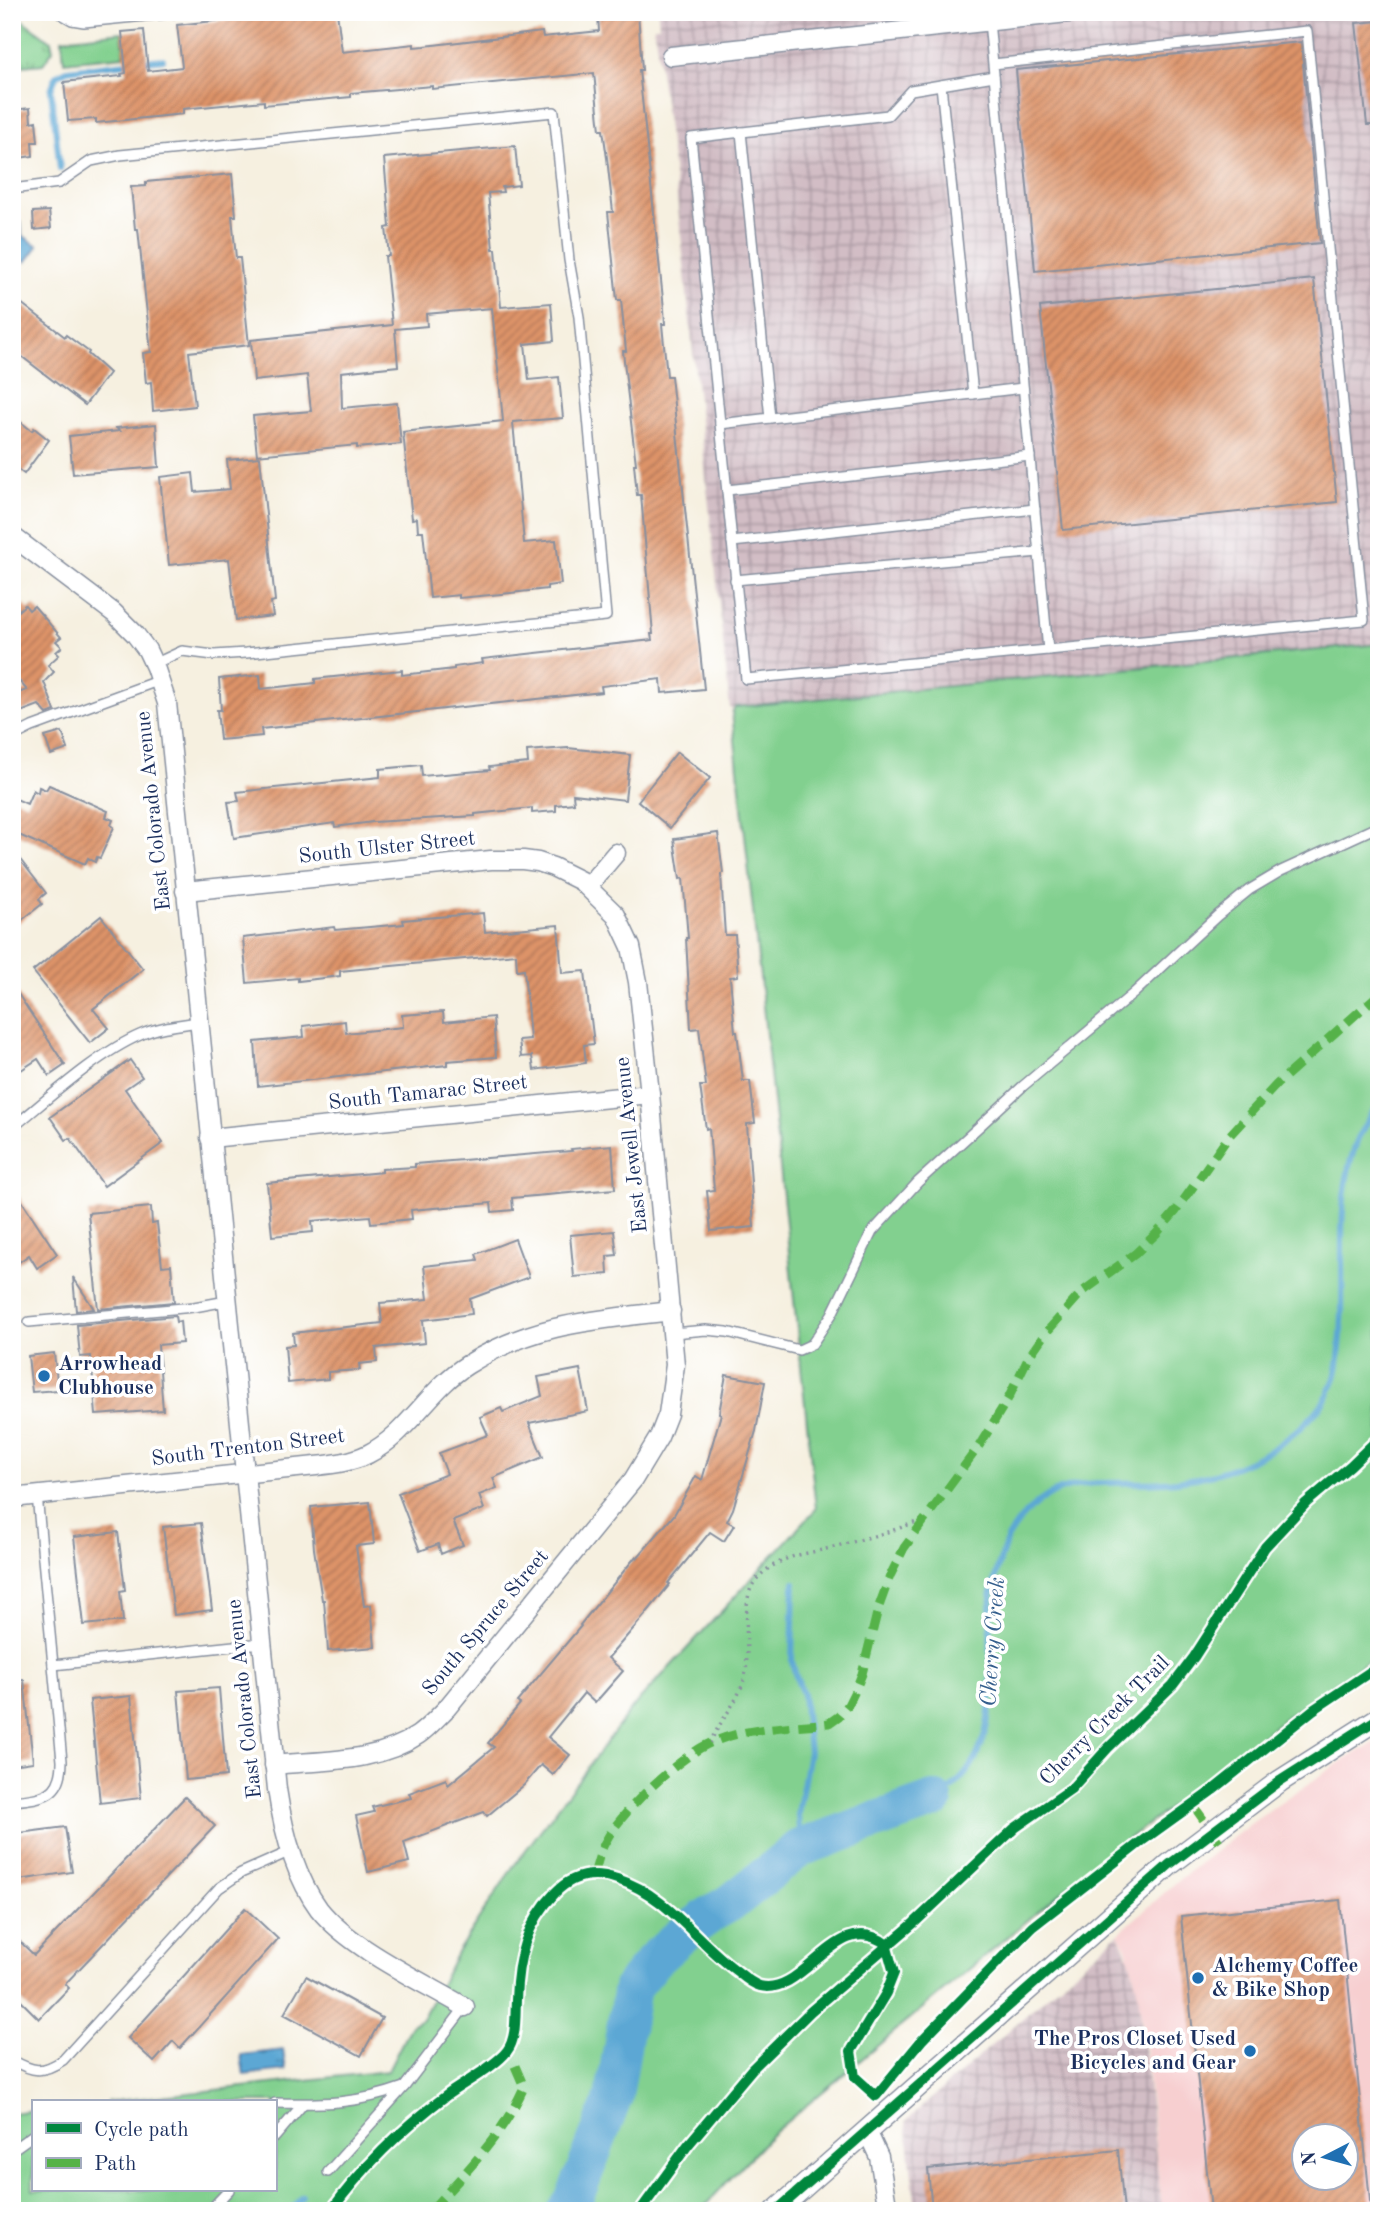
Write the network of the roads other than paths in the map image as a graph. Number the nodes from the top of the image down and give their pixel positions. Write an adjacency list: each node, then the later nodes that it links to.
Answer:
1 (58, 12): 2 (lane)
2 (186, 12)
3 (1077, 12): 4 (street)
4 (1022, 15): 5 (street)
5 (989, 21): 6 (street); 7 (lane)
6 (671, 55)
7 (993, 64): 8 (lane); 23 (lane)
8 (994, 76): 9 (lane); 12 (lane)
9 (941, 85): 10 (lane); 13 (lane)
10 (741, 132): 14 (lane); 15 (lane)
11 (12, 188): 24 (lane)
12 (1023, 388): 13 (lane); 16 (lane)
13 (973, 394): 14 (lane)
14 (770, 418): 15 (lane)
15 (720, 424): 17 (lane)
16 (1030, 456): 17 (lane); 18 (lane)
17 (727, 490): 20 (lane)
18 (1035, 509): 20 (lane); 21 (lane)
19 (12, 536): 24 (street, East Colorado Avenue)
20 (732, 541): 22 (lane)
21 (1039, 552): 22 (lane); 23 (lane)
22 (735, 580): 23 (lane)
23 (1048, 650)
24 (157, 672): 25 (lane); 29 (street, East Colorado Avenue)
25 (12, 737)
26 (1379, 826): 37 (lane)
27 (616, 853): 28 (street)
28 (588, 886): 29 (street, South Ulster Street); 31 (street, East Jewell Avenue)
29 (186, 891): 30 (street, East Colorado Avenue)
30 (198, 1022): 32 (lane); 33 (street, East Colorado Avenue)
31 (650, 1094): 33 (street, South Tamarac Street); 35 (street, East Jewell Avenue)
32 (12, 1128)
33 (210, 1138): 34 (street, East Colorado Avenue)
34 (227, 1301): 36 (lane); 39 (street, East Colorado Avenue)
35 (671, 1311): 37 (street, East Jewell Avenue); 39 (street, South Trenton Street)
36 (29, 1322)
37 (673, 1333): 38 (street, East Jewell Avenue)
38 (668, 1414): 45 (street, South Spruce Street)
39 (245, 1474): 40 (street, South Trenton Street); 42 (street, East Colorado Avenue)
40 (37, 1495): 41 (street, South Trenton Street); 43 (lane)
41 (12, 1498)
42 (262, 1643): 43 (lane); 45 (street, East Colorado Avenue)
43 (53, 1665): 46 (lane)
44 (1379, 1718): 53 (street)
45 (274, 1765): 47 (street, East Colorado Avenue)
46 (12, 1801)
47 (291, 1851): 48 (street, East Colorado Avenue); 49 (lane)
48 (465, 2007): 50 (lane)
49 (12, 2060)
50 (405, 2086): 52 (lane); 57 (lane)
51 (276, 2104): 52 (lane)
52 (303, 2104): 55 (lane)
53 (867, 2131): 60 (street); 61 (street)
54 (32, 2136): 56 (lane)
55 (276, 2136)
56 (12, 2150)
57 (328, 2172)
58 (227, 2192): 59 (lane)
59 (209, 2211)
60 (776, 2211)
61 (888, 2211)

